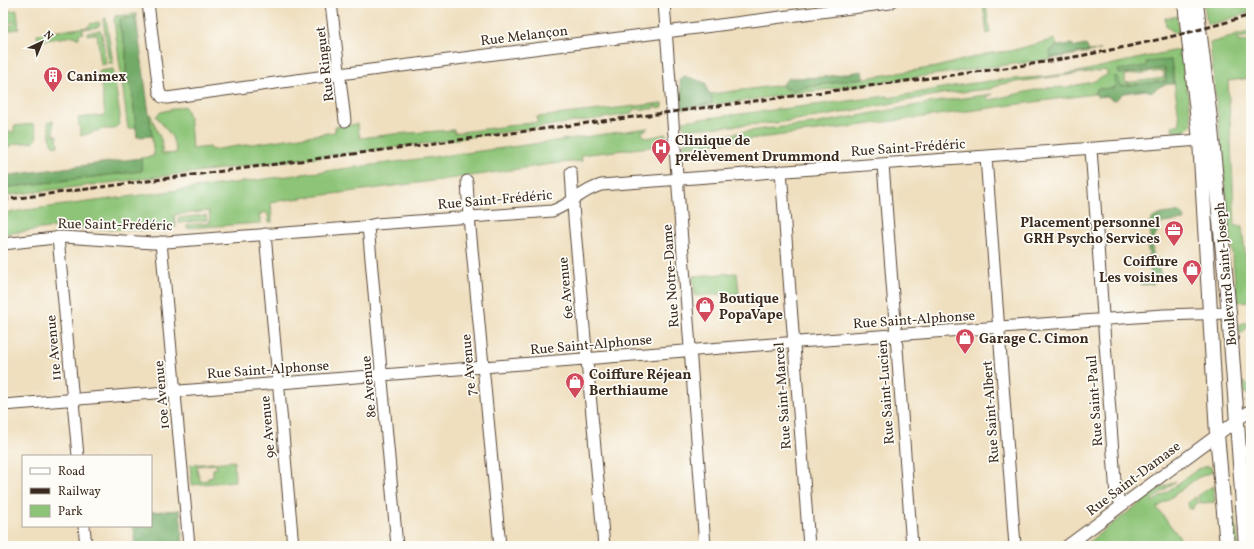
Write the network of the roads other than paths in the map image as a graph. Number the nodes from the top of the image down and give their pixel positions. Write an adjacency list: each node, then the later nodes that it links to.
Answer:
1 (148, 3): 8 (street, Rue Melançon)
2 (332, 3): 8 (street, Rue Ringuet)
3 (664, 3): 7 (street, Rue Notre-Dame)
4 (890, 3): 7 (street, Rue Melançon)
5 (1185, 3): 10 (main road, Boulevard Saint-Joseph)
6 (1196, 3): 26 (main road, Boulevard Saint-Joseph)
7 (668, 32): 8 (street, Rue Melançon); 16 (street, Rue Notre-Dame)
8 (340, 74): 9 (street, Rue Ringuet)
9 (345, 121)
10 (1200, 140): 11 (street, Rue Saint-Frédéric); 25 (main road, Boulevard Saint-Joseph)
11 (1091, 149): 12 (street, Rue Saint-Frédéric); 27 (street, Rue Saint-Paul)
12 (986, 157): 13 (street, Rue Saint-Frédéric); 28 (street, Rue Saint-Albert)
13 (883, 164): 15 (street, Rue Saint-Frédéric); 29 (street, Rue Saint-Lucien)
14 (571, 172): 18 (street, 6e Avenue)
15 (781, 172): 16 (street, Rue Saint-Frédéric); 30 (street, Rue Saint-Marcel)
16 (678, 180): 18 (street, Rue Saint-Frédéric); 31 (street, Rue Notre-Dame)
17 (467, 181): 19 (street, 7e Avenue)
18 (573, 200): 19 (street, Rue Saint-Frédéric); 32 (street, 6e Avenue)
19 (469, 217): 20 (street, Rue Saint-Frédéric); 33 (street, 7e Avenue)
20 (368, 226): 21 (street, Rue Saint-Frédéric); 34 (street, 8e Avenue)
21 (265, 234): 23 (street, Rue Saint-Frédéric); 35 (street, 9e Avenue)
22 (58, 238): 23 (street, Rue Saint-Frédéric); 24 (street, Rue Saint-Frédéric); 37 (street, 11e Avenue)
23 (161, 242): 36 (street, 10e Avenue)
24 (3, 244)
25 (1211, 313): 26 (street, Rue Saint-Alphonse); 27 (street, Rue Saint-Alphonse); 41 (main road, Boulevard Saint-Joseph)
26 (1229, 313): 40 (main road, Boulevard Saint-Joseph)
27 (1103, 320): 28 (street, Rue Saint-Alphonse); 43 (street, Rue Saint-Paul)
28 (999, 328): 29 (street, Rue Saint-Alphonse); 54 (street, Rue Saint-Albert)
29 (896, 336): 30 (street, Rue Saint-Alphonse); 53 (street, Rue Saint-Lucien)
30 (793, 343): 31 (street, Rue Saint-Alphonse); 52 (street, Rue Saint-Marcel)
31 (690, 351): 32 (street, Rue Saint-Alphonse); 51 (street, Rue Notre-Dame)
32 (586, 358): 33 (street, Rue Saint-Alphonse); 50 (street, 6e Avenue)
33 (483, 367): 34 (street, Rue Saint-Alphonse); 49 (street, 7e Avenue)
34 (382, 375): 35 (street, Rue Saint-Alphonse); 48 (street, 8e Avenue)
35 (278, 384): 36 (street, Rue Saint-Alphonse); 47 (street, 9e Avenue)
36 (175, 391): 37 (street, Rue Saint-Alphonse); 46 (street, 10e Avenue)
37 (72, 399): 38 (street, Rue Saint-Alphonse); 42 (street, 11e Avenue)
38 (3, 405)
39 (1251, 410): 40 (street, Rue Saint-Damase)
40 (1236, 421): 41 (street, Rue Saint-Damase); 57 (main road, Boulevard Saint-Joseph)
41 (1217, 434): 43 (street, Rue Saint-Damase); 56 (main road, Boulevard Saint-Joseph)
42 (78, 455)
43 (1122, 505): 55 (street, Rue Saint-Damase)
44 (84, 527): 45 (street)
45 (86, 546)
46 (189, 546)
47 (293, 546)
48 (397, 546)
49 (500, 546)
50 (604, 546)
51 (705, 546)
52 (809, 546)
53 (912, 546)
54 (1016, 546)
55 (1067, 546)
56 (1228, 546)
57 (1246, 546)

